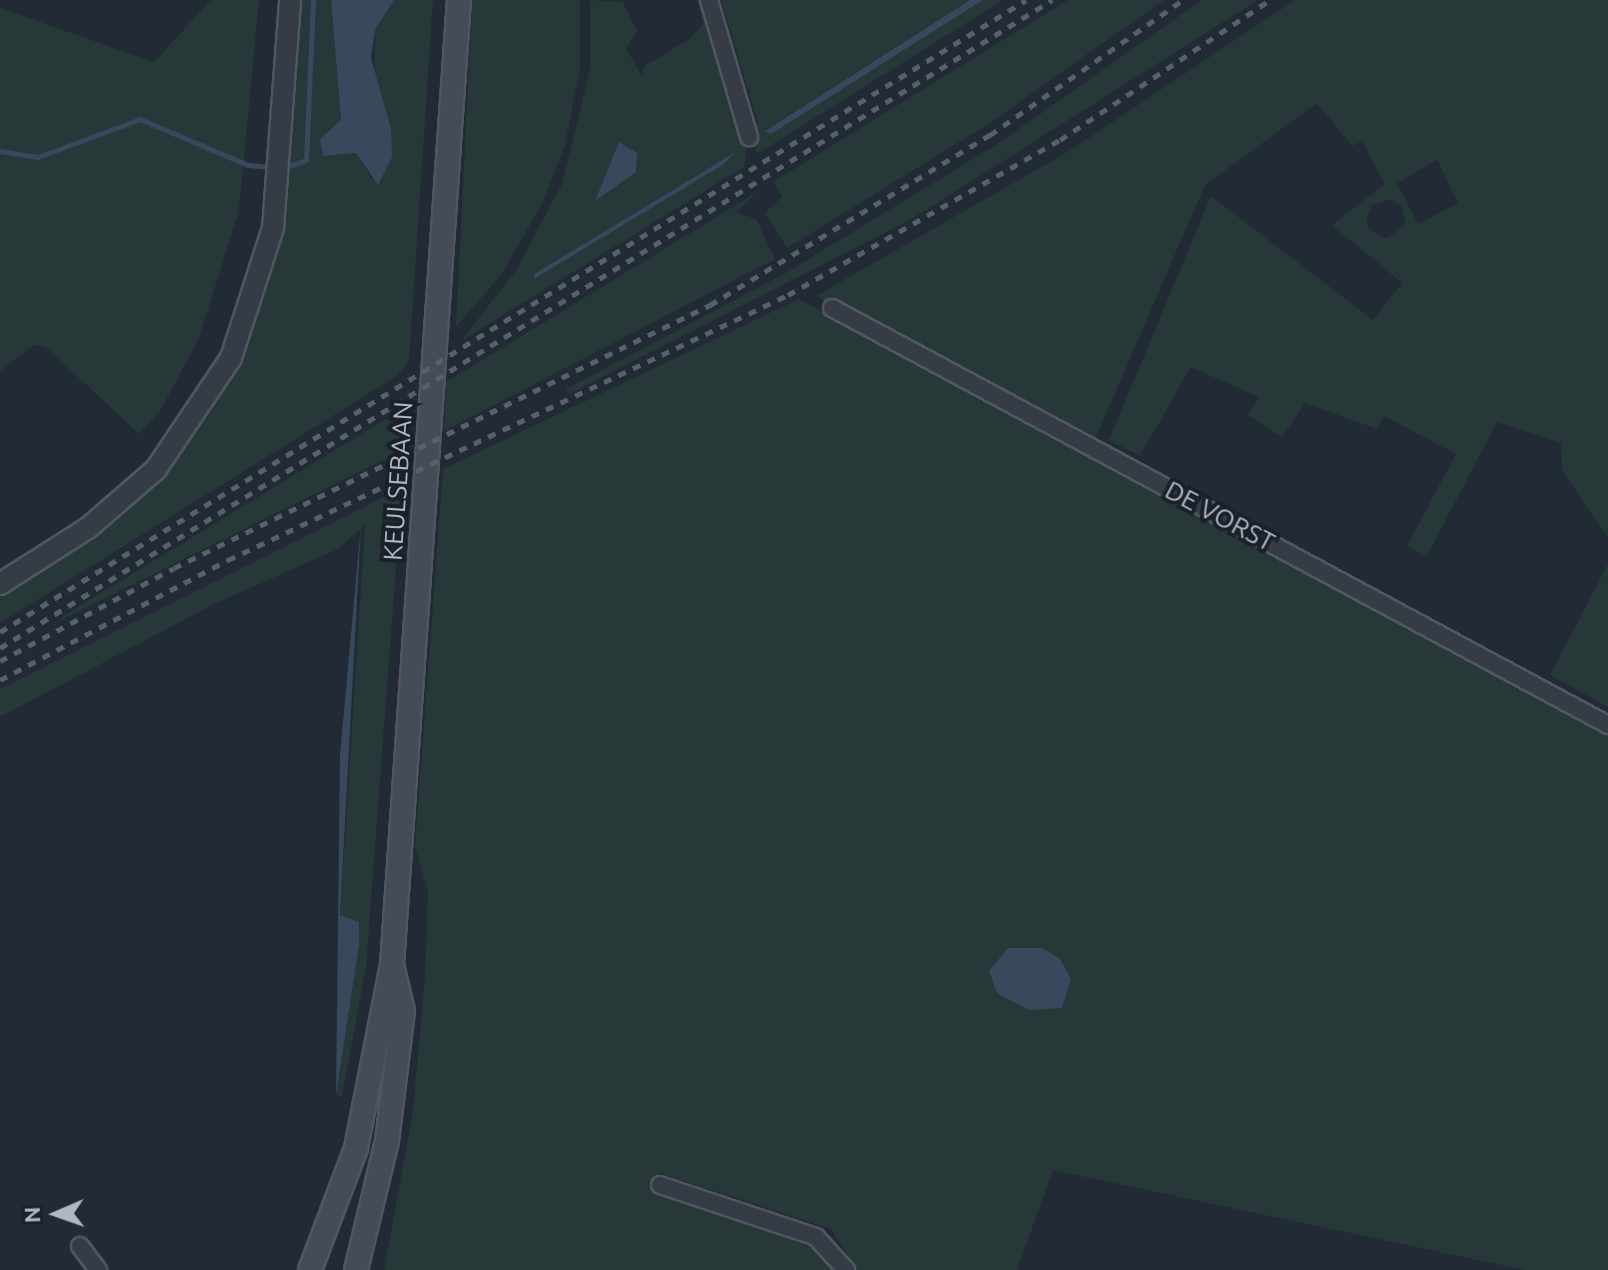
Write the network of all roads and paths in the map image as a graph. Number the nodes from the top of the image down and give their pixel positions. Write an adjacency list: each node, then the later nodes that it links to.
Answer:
1 (290, 0): 6 (street)
2 (459, 0): 8 (main road, KEULSEBAAN)
3 (709, 0): 4 (street)
4 (749, 137)
5 (832, 308): 7 (street, DE VORST)
6 (0, 584)
7 (1608, 725)
8 (392, 965): 10 (main road, KEULSEBAAN); 11 (main road, KEULSEBAAN)
9 (660, 1185): 18 (street)
10 (371, 1211): 16 (main road, KEULSEBAAN); 17 (main road, KEULSEBAAN)
11 (328, 1225): 14 (main road, KEULSEBAAN); 15 (main road, KEULSEBAAN)
12 (80, 1246): 13 (street)
13 (98, 1270)
14 (299, 1270)
15 (310, 1270)
16 (346, 1270)
17 (356, 1270)
18 (846, 1270)

